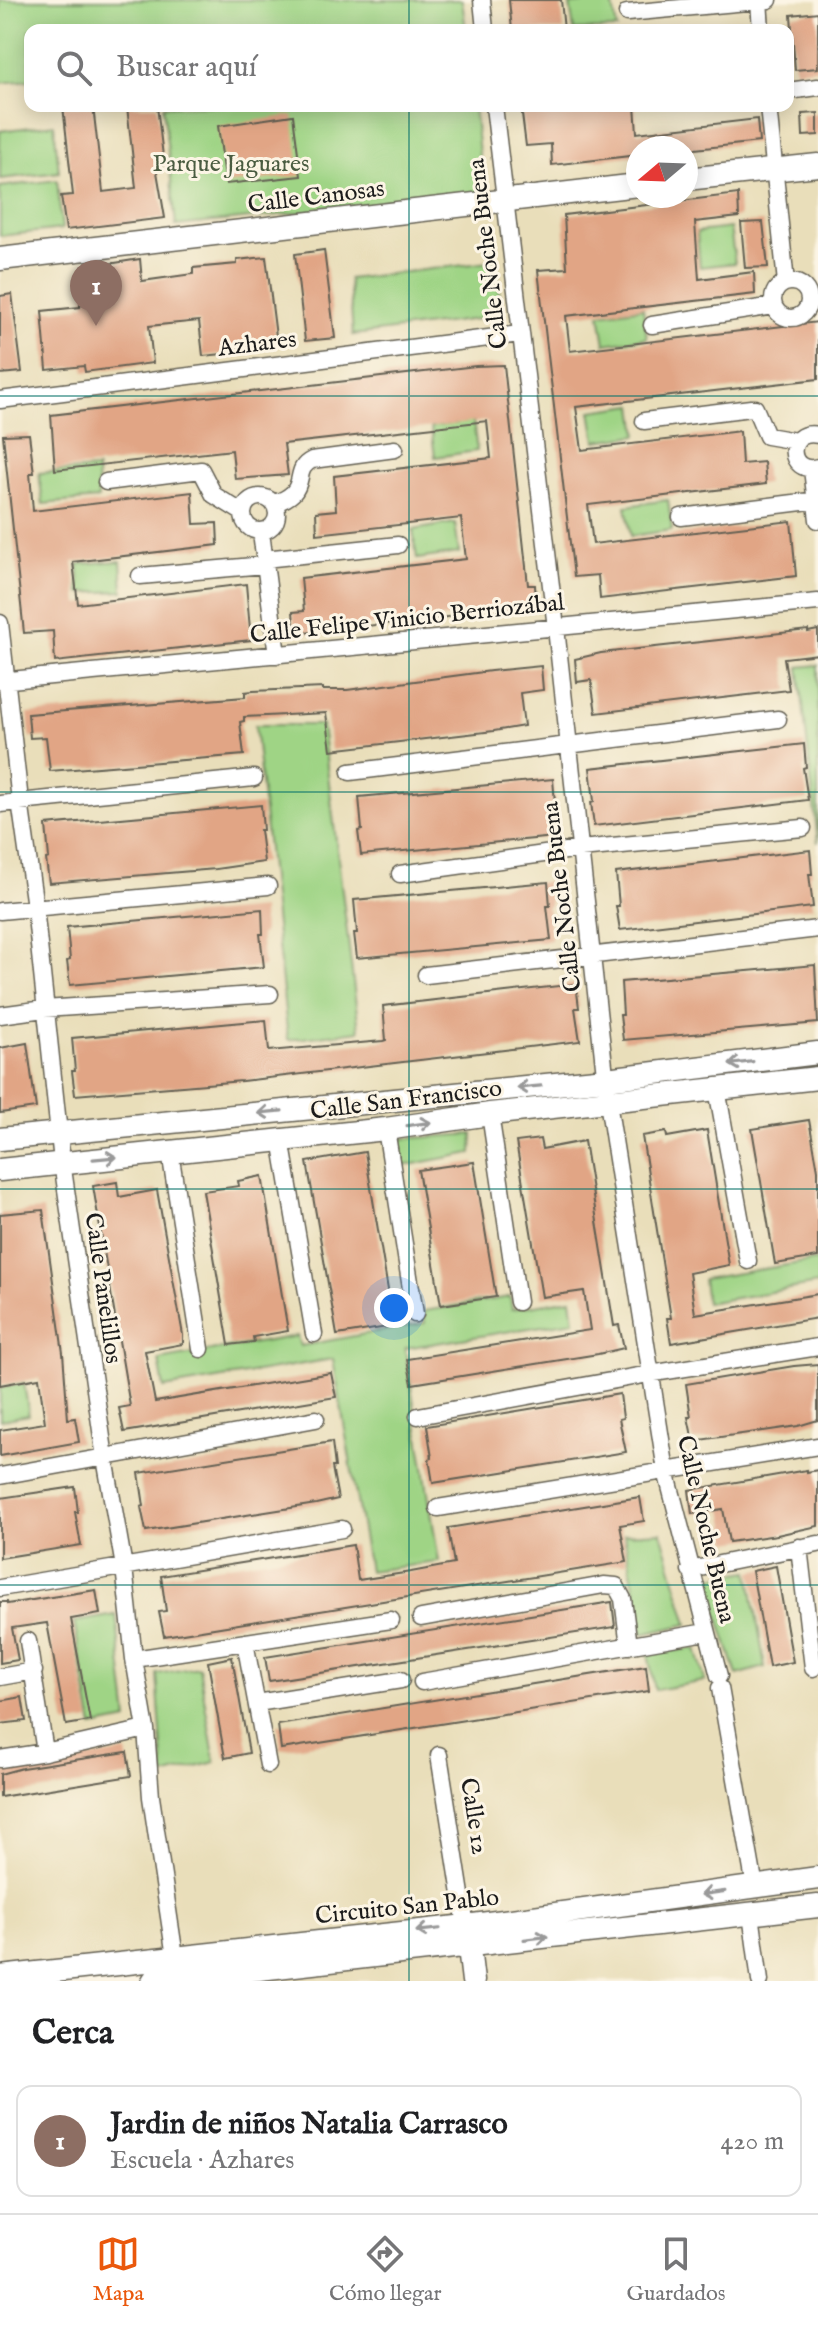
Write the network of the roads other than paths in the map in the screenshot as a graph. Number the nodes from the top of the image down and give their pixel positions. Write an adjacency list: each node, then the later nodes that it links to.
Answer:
1 (482, 0): 4 (street)
2 (762, 1): 3 (street); 5 (street)
3 (627, 13)
4 (484, 24)
5 (761, 24)
6 (818, 87): 7 (street)
7 (794, 90)
8 (495, 112): 14 (street, Calle Noche Buena)
9 (769, 112): 11 (street)
10 (818, 165): 11 (street)
11 (774, 169): 12 (street); 16 (street)
12 (698, 178)
13 (626, 186): 14 (street, Calle Canosas)
14 (505, 200): 15 (street, Calle Canosas); 20 (street, Calle Noche Buena)
15 (0, 259)
16 (786, 283): 17 (street); 18 (street)
17 (813, 301): 18 (street)
18 (774, 306): 19 (street)
19 (652, 325)
20 (520, 334): 21 (street, Azhares); 39 (street, Calle Noche Buena)
21 (0, 400)
22 (644, 421): 24 (street)
23 (818, 435): 24 (street)
24 (796, 441): 26 (street)
25 (395, 449): 29 (street)
26 (815, 468): 28 (street)
27 (106, 482): 30 (street)
28 (817, 500): 31 (street); 32 (street)
29 (275, 503): 30 (street); 33 (street)
30 (243, 513): 33 (street)
31 (681, 517)
32 (818, 520)
33 (261, 532): 35 (street)
34 (398, 545): 35 (street)
35 (265, 562): 36 (street); 40 (street)
36 (140, 576)
37 (818, 602): 39 (street, Calle Felipe Vinicio Berriozábal)
38 (0, 623): 41 (street, Calle Panelillos)
39 (556, 628): 40 (street, Calle Felipe Vinicio Berriozábal); 43 (street, Calle Noche Buena)
40 (277, 655): 41 (street, Calle Felipe Vinicio Berriozábal)
41 (3, 681): 46 (street, Calle Panelillos)
42 (778, 719): 43 (street)
43 (568, 744): 44 (street); 49 (street, Calle Noche Buena)
44 (350, 772)
45 (254, 778): 46 (street)
46 (20, 801): 47 (street); 52 (street, Calle Panelillos)
47 (0, 804)
48 (803, 828): 49 (street)
49 (580, 849): 50 (street); 55 (street, Calle Noche Buena)
50 (400, 874)
51 (268, 886): 52 (street)
52 (35, 907): 53 (street); 58 (street, Calle Panelillos)
53 (0, 911)
54 (818, 929): 55 (street)
55 (592, 954): 56 (street); 62 (street, Calle Noche Buena)
56 (426, 975)
57 (270, 994): 58 (street)
58 (44, 1009): 59 (street); 67 (street, Calle Panelillos)
59 (0, 1015)
60 (818, 1053): 62 (street, Calle San Francisco, one-way to 62)
61 (818, 1078): 63 (street, Calle San Francisco)
62 (606, 1079): 64 (street, Calle Noche Buena); 67 (street, Calle San Francisco, one-way to 67)
63 (717, 1089): 64 (street, Calle San Francisco); 73 (street)
64 (608, 1102): 65 (street, Calle San Francisco); 79 (street, Calle Noche Buena)
65 (490, 1114): 66 (street, Calle San Francisco, one-way to 65); 74 (street)
66 (386, 1129): 69 (street, Calle San Francisco); 75 (street)
67 (58, 1132): 68 (street, Calle San Francisco); 71 (street, Calle Panelillos)
68 (0, 1139)
69 (281, 1139): 70 (street, Calle San Francisco); 76 (street)
70 (170, 1152): 71 (street, Calle San Francisco, one-way to 70); 78 (street)
71 (62, 1162): 72 (street, Calle San Francisco); 83 (street, Calle Panelillos)
72 (0, 1170)
73 (748, 1261)
74 (518, 1302)
75 (415, 1314)
76 (314, 1334)
77 (818, 1347): 79 (street)
78 (201, 1349)
79 (649, 1374): 80 (street); 84 (street, Calle Noche Buena)
80 (418, 1416)
81 (316, 1419): 83 (street)
82 (818, 1446): 84 (street)
83 (105, 1458): 85 (street); 90 (street, Calle Panelillos)
84 (666, 1471): 86 (street); 91 (street, Calle Noche Buena)
85 (0, 1476)
86 (438, 1508)
87 (342, 1529): 90 (street)
88 (818, 1544): 89 (street)
89 (799, 1547): 91 (street); 93 (street)
90 (124, 1567): 92 (street); 100 (street, Calle Panelillos)
91 (690, 1570): 96 (street, Calle Noche Buena)
92 (0, 1588)
93 (812, 1611): 101 (street)
94 (421, 1618): 99 (street)
95 (391, 1620): 98 (street)
96 (706, 1632): 99 (street); 113 (street, Calle Noche Buena)
97 (28, 1641): 102 (street)
98 (245, 1642): 100 (street); 106 (street)
99 (629, 1646): 105 (street)
100 (134, 1659): 107 (street, Calle Panelillos)
101 (813, 1668)
102 (34, 1671): 103 (street); 108 (street)
103 (0, 1677)
104 (401, 1680): 106 (street)
105 (422, 1682)
106 (257, 1703): 111 (street)
107 (146, 1729): 108 (street); 117 (street, Calle Panelillos)
108 (45, 1752): 110 (street)
109 (439, 1755): 116 (street, Calle 12)
110 (0, 1759)
111 (268, 1765)
112 (818, 1878): 113 (street, Circuito San Pablo)
113 (755, 1887): 116 (street, Circuito San Pablo, one-way to 116)
114 (818, 1906): 115 (street, Circuito San Pablo)
115 (751, 1914): 116 (street, Circuito San Pablo, one-way to 115); 121 (street)
116 (468, 1936): 117 (street, Circuito San Pablo); 120 (street, Calle 12)
117 (181, 1972): 118 (street, Circuito San Pablo); 119 (street, Circuito San Pablo)
118 (0, 1977)
119 (153, 1981)
120 (473, 1981)
121 (760, 1981)

